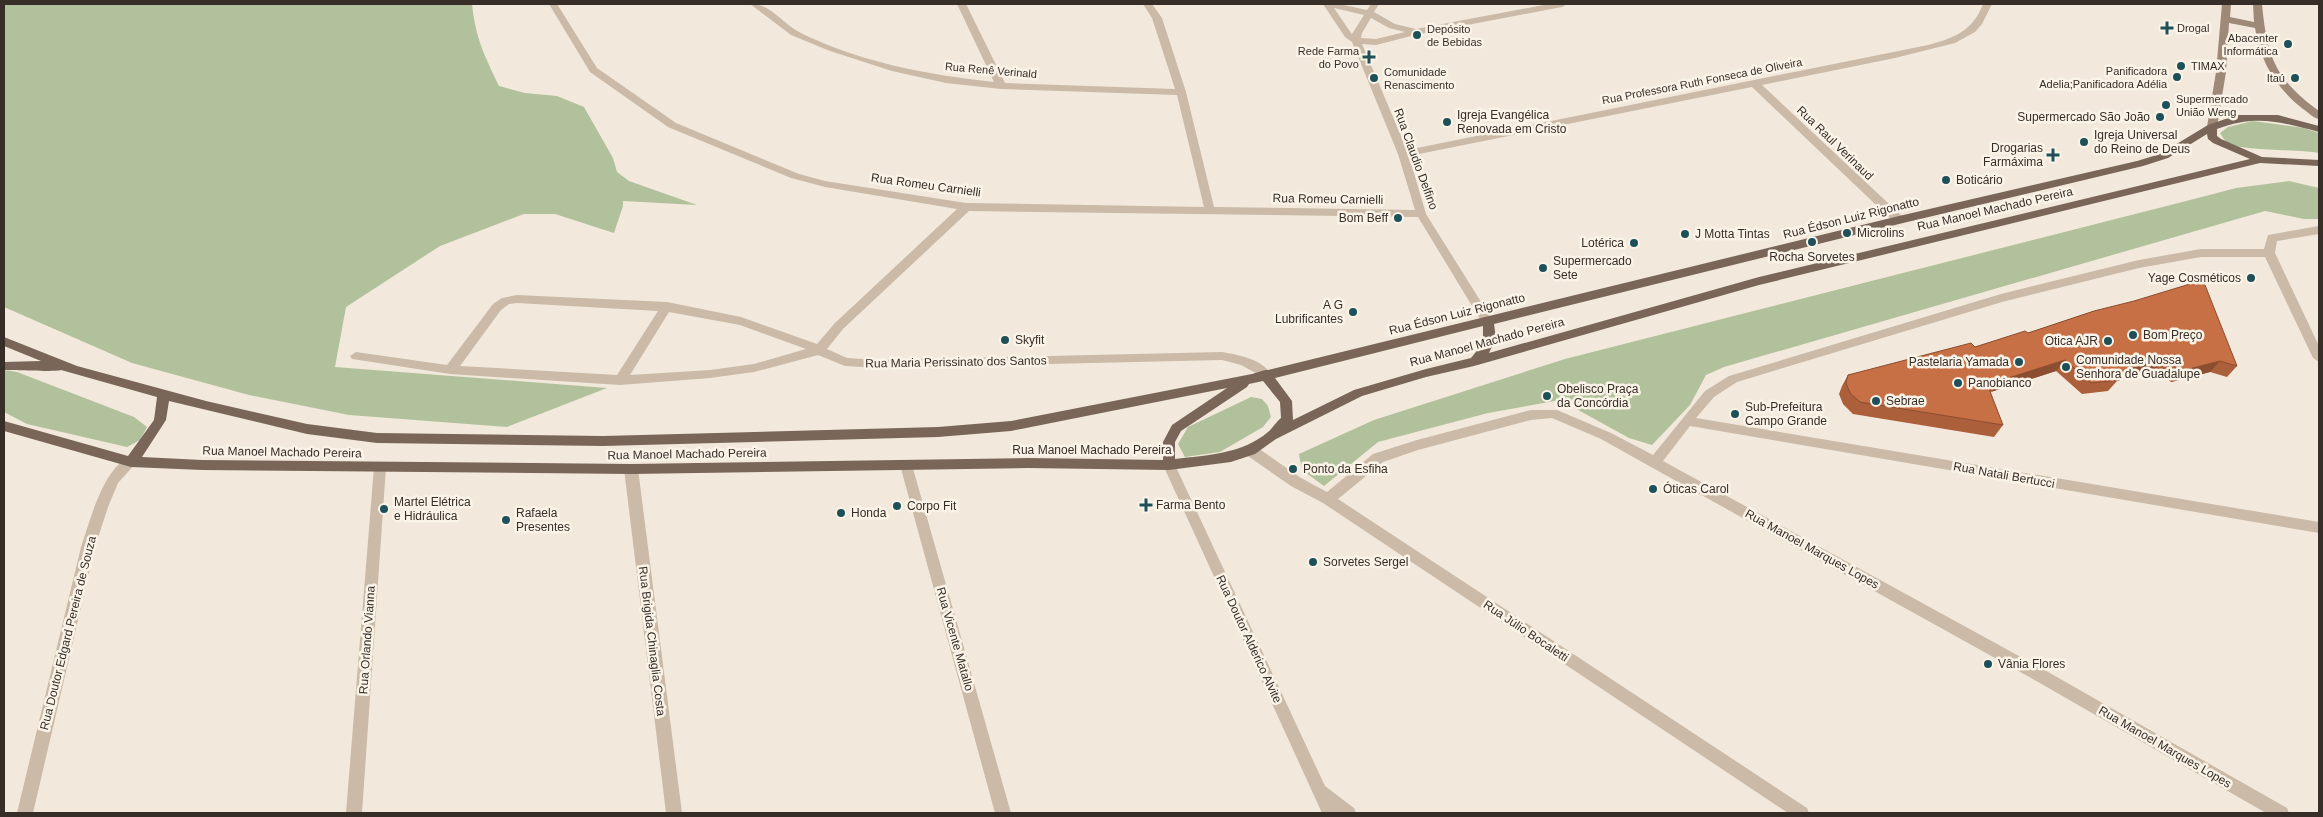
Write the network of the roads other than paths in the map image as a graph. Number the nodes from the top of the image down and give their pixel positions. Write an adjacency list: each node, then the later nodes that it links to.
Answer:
1 (553, 4): 25 (street, Rua Romeu Carnielli)
2 (755, 4): 17 (street, Rua Renê Verinald)
3 (962, 4): 17 (street)
4 (1148, 4): 18 (street)
5 (1327, 4): 11 (street); 15 (street, Rua Claudio Delfino)
6 (1375, 4): 11 (street)
7 (1562, 4): 14 (street)
8 (1987, 4): 16 (street, Rua Professora Ruth Fonseca de Oliveira)
9 (2226, 4): 12 (street)
10 (2258, 4): 13 (street)
11 (1369, 14): 14 (street); 15 (street)
12 (2225, 19): 13 (street); 20 (street)
13 (2258, 26): 19 (street)
14 (1415, 32): 15 (street)
15 (1356, 41): 22 (street, Rua Claudio Delfino)
16 (1755, 84): 22 (street, Rua Professora Ruth Fonseca de Oliveira); 28 (street, Rua Raul Verinaud)
17 (1001, 86): 18 (street, Rua Renê Verinald)
18 (1182, 92): 26 (street)
19 (2319, 116)
20 (2212, 127): 21 (main road, Rua Édson Luiz Rigonatto); 23 (main road); 28 (main road, Rua Édson Luiz Rigonatto)
21 (2319, 128)
22 (1403, 154): 27 (street, Rua Claudio Delfino)
23 (2260, 160): 24 (main road, Rua Manoel Machado Pereira); 37 (main road, Rua Manoel Machado Pereira)
24 (2319, 163)
25 (966, 207): 26 (street, Rua Romeu Carnielli); 34 (street)
26 (1210, 211): 27 (street, Rua Romeu Carnielli)
27 (1421, 214): 32 (street, Rua Claudio Delfino)
28 (1899, 220): 32 (main road, Rua Édson Luiz Rigonatto)
29 (2319, 230): 30 (street)
30 (2269, 253): 36 (street); 45 (street)
31 (667, 306): 34 (street); 40 (street); 43 (street)
32 (1487, 321): 37 (main road); 41 (main road, Rua Édson Luiz Rigonatto)
33 (4, 341): 39 (main road, Rua Manoel Machado Pereira)
34 (819, 350): 41 (street, Rua Maria Perissinato dos Santos); 43 (street)
35 (356, 356): 40 (street)
36 (2319, 358)
37 (1474, 362): 47 (main road, Rua Manoel Machado Pereira)
38 (4, 366): 39 (main road)
39 (74, 370): 44 (main road, Rua Manoel Machado Pereira)
40 (450, 370): 43 (street)
41 (1265, 374): 42 (main road, Rua Manoel Machado Pereira); 47 (main road)
42 (1252, 379): 44 (main road, Rua Manoel Machado Pereira); 52 (main road)
43 (620, 380)
44 (164, 395): 49 (main road)
45 (1688, 421): 50 (street); 56 (street, Rua Natali Bertucci)
46 (4, 426): 49 (main road, Rua Manoel Machado Pereira)
47 (1271, 436): 48 (main road, Rua Manoel Machado Pereira)
48 (1250, 450): 52 (main road, Rua Manoel Machado Pereira); 55 (street, Rua Júlio Bocaletti)
49 (131, 462): 53 (main road, Rua Manoel Machado Pereira); 58 (street, Rua Doutor Edgard Pereira de Souza)
50 (1656, 463): 55 (street, Rua Manoel Marques Lopes); 65 (street, Rua Manoel Marques Lopes)
51 (906, 465): 52 (main road, Rua Manoel Machado Pereira); 54 (main road, Rua Manoel Machado Pereira); 61 (street, Rua Vicente Matallo)
52 (1169, 465): 57 (street, Rua Doutor Alderico Alvite)
53 (380, 467): 54 (main road, Rua Manoel Machado Pereira); 59 (street, Rua Orlando Vianna)
54 (631, 469): 60 (street, Rua Brigida Chinaglia Costa)
55 (1328, 499): 64 (street, Rua Júlio Bocaletti)
56 (2319, 528)
57 (1318, 788): 62 (street, Rua Doutor Alderico Alvite); 63 (street)
58 (25, 813)
59 (354, 813)
60 (674, 813)
61 (1003, 813)
62 (1330, 813)
63 (1348, 813)
64 (1801, 813)
65 (2281, 813)

